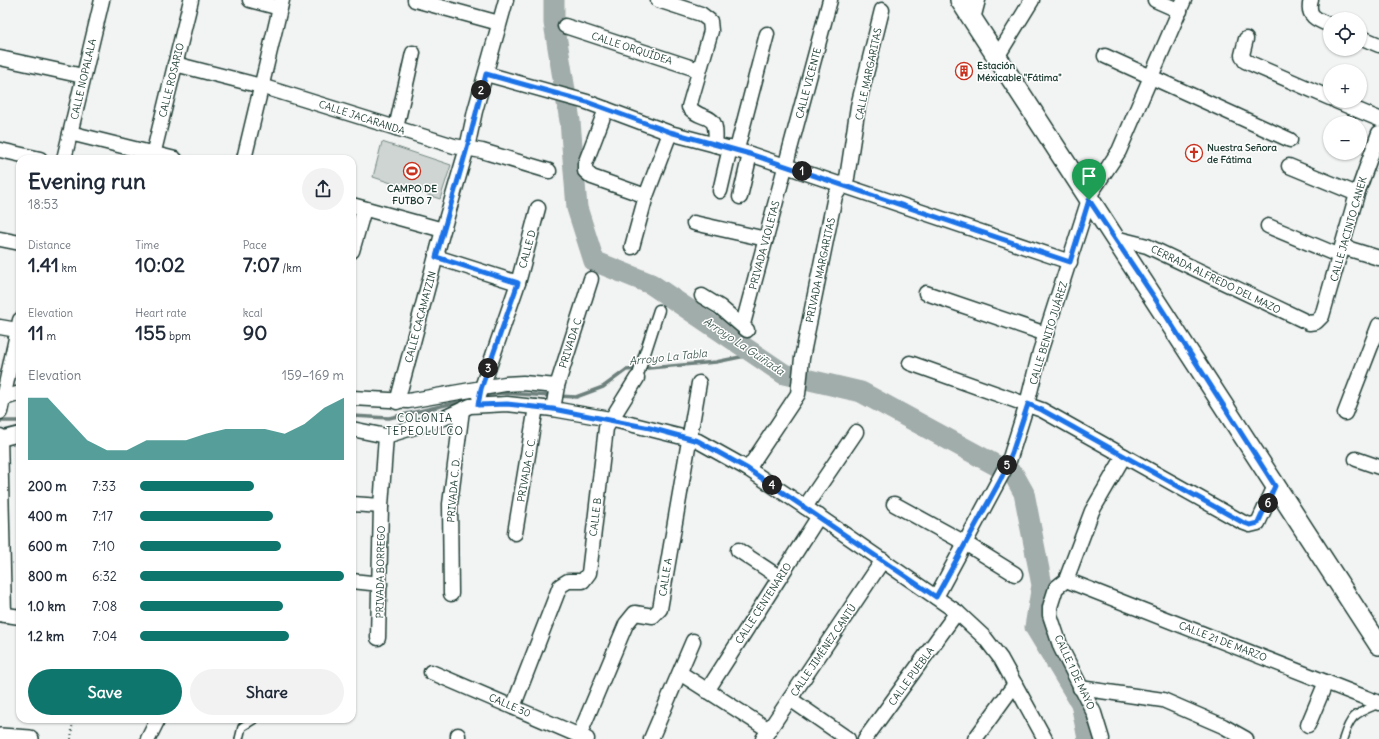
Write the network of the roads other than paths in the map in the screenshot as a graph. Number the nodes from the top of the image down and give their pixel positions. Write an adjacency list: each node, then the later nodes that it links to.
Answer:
1 (102, 0): 31 (street, CALLE NOPALALA)
2 (191, 0): 28 (street, CALLE ROSARIO)
3 (250, 0): 12 (street)
4 (415, 0): 18 (street)
5 (506, 0): 18 (street, CALLE CACAMATZIN)
6 (658, 0): 29 (street)
7 (830, 0): 53 (street, CALLE VICENTE)
8 (960, 0): 16 (main road)
9 (978, 0): 16 (street)
10 (1032, 0): 26 (street)
11 (1155, 0): 13 (street)
12 (281, 4): 33 (street)
13 (1182, 5): 32 (street, CALLE BENITO JUÁREZ)
14 (1311, 5): 17 (street)
15 (882, 10): 56 (street, CALLE MARGARITAS)
16 (973, 19): 26 (main road)
17 (1323, 22)
18 (499, 23): 30 (street, CALLE CACAMATZIN)
19 (565, 26): 29 (street, CALLE ORQUÍDEA)
20 (767, 34): 45 (street)
21 (1246, 39): 34 (street)
22 (1367, 40): 23 (street)
23 (1379, 45)
24 (413, 53): 38 (street)
25 (1105, 56): 32 (street)
26 (997, 57): 61 (main road)
27 (0, 58): 31 (street)
28 (175, 64): 33 (street, CALLE JACARANDA); 51 (street, CALLE ROSARIO)
29 (699, 70): 43 (street)
30 (486, 74): 36 (street); 44 (street, CALLE CACAMATZIN)
31 (83, 76): 40 (street, CALLE NOPALALA)
32 (1152, 77): 42 (street); 61 (street, CALLE BENITO JUÁREZ)
33 (261, 86): 38 (street, CALLE JACARANDA); 52 (street)
34 (1323, 95)
35 (1353, 108): 37 (street)
36 (606, 109): 39 (street); 59 (street)
37 (1379, 119)
38 (396, 128): 44 (street, CALLE JACARANDA)
39 (670, 132): 43 (street); 59 (street)
40 (70, 133): 49 (street, CALLE NOPALALA); 50 (street)
41 (1379, 133): 58 (street, CALLE JACINTO CANEK)
42 (1290, 140)
43 (716, 145): 45 (street)
44 (467, 148): 55 (street, CALLE JACARANDA); 67 (street, CALLE CACAMATZIN)
45 (733, 149): 47 (street); 57 (street)
46 (0, 150): 48 (street)
47 (750, 154): 53 (street); 60 (street)
48 (22, 155)
49 (65, 155)
50 (149, 155)
51 (153, 155)
52 (245, 155)
53 (785, 165): 56 (street); 70 (street, PRIVADA VIOLETAS)
54 (1290, 166): 58 (street)
55 (549, 171)
56 (843, 184): 76 (street); 112 (street, PRIVADA MARGARITAS)
57 (720, 191)
58 (1358, 194): 73 (street, CALLE JACINTO CANEK)
59 (646, 196): 72 (street)
60 (740, 197)
61 (1089, 200): 68 (main road); 76 (street, CALLE BENITO JUÁREZ)
62 (358, 207): 64 (street); 67 (street)
63 (538, 208): 78 (street, CALLE D)
64 (356, 222)
65 (694, 222): 70 (street)
66 (1268, 226): 73 (street)
67 (443, 230): 74 (street, CALLE CACAMATZIN)
68 (1115, 238): 82 (street, CERRADA ALFREDO DEL MAZO); 113 (main road)
69 (0, 239): 71 (street)
70 (766, 239): 80 (street, PRIVADA VIOLETAS)
71 (16, 242)
72 (632, 247)
73 (1341, 252): 75 (street); 82 (street, CALLE JACINTO CANEK)
74 (436, 257): 78 (street); 95 (street, CALLE CACAMATZIN)
75 (1379, 258)
76 (1070, 262): 86 (street, CALLE BENITO JUÁREZ)
77 (591, 279): 92 (street, PRIVADA C)
78 (518, 283): 93 (street, CALLE D)
79 (926, 293): 86 (street)
80 (702, 296)
81 (659, 310): 89 (street, CALLE B)
82 (1316, 322)
83 (16, 325): 85 (street)
84 (1379, 325): 100 (street)
85 (0, 327)
86 (1046, 334): 96 (street, CALLE BENITO JUÁREZ)
87 (16, 338): 97 (street)
88 (910, 363): 96 (street)
89 (636, 378): 101 (street, CALLE B)
90 (699, 383): 107 (street, CALLE A)
91 (16, 396): 97 (street)
92 (555, 396): 93 (street); 98 (street); 101 (street)
93 (479, 397): 95 (street); 98 (street); 99 (street)
94 (356, 398): 95 (street)
95 (397, 402)
96 (1028, 404): 109 (street); 120 (street, CALLE BENITO JUÁREZ)
97 (1, 405)
98 (536, 407): 119 (street, PRIVADA C. C.)
99 (462, 410): 106 (street); 128 (street, PRIVADA C. D.)
100 (1344, 413)
101 (610, 420): 107 (street); 144 (street, CALLE B)
102 (356, 429): 106 (street)
103 (856, 432): 117 (street)
104 (16, 435): 108 (street)
105 (0, 436): 108 (street)
106 (386, 436): 116 (street, PRIVADA BORREGO)
107 (688, 438): 112 (street); 150 (street, CALLE A)
108 (0, 439): 131 (street)
109 (1124, 456): 113 (street); 125 (street, CALLE 1 DE MAYO)
110 (1356, 459): 111 (street)
111 (1379, 467)
112 (748, 469): 117 (street)
113 (1275, 486): 135 (main road)
114 (356, 504): 116 (street)
115 (894, 504): 120 (street)
116 (381, 506): 127 (street, PRIVADA BORREGO)
117 (805, 507): 118 (street)
118 (819, 516): 122 (street); 124 (street, CALLE CENTENARIO)
119 (515, 533)
120 (966, 543): 123 (street); 129 (street)
121 (738, 550): 124 (street)
122 (883, 560): 129 (street); 142 (street, CALLE JIMÉNEZ CANTÚ)
123 (1015, 574)
124 (779, 577): 141 (street, CALLE CENTENARIO)
125 (1066, 580): 138 (street, CALLE 21 DE MARZO); 140 (street, CALLE 1 DE MAYO)
126 (356, 581): 127 (street)
127 (380, 584): 133 (street, PRIVADA BORREGO)
128 (451, 594)
129 (936, 597): 130 (street)
130 (957, 612): 139 (street); 157 (street, CALLE PUEBLA)
131 (2, 614): 132 (street)
132 (16, 616)
133 (378, 638)
134 (693, 641): 137 (street)
135 (1379, 645)
136 (431, 672): 144 (street, CALLE 30)
137 (680, 673): 141 (street); 155 (street)
138 (1326, 682): 143 (street, CALLE 21 DE MARZO); 147 (street)
139 (1015, 684): 158 (street); 159 (street)
140 (1080, 688): 151 (street, CALLE 1 DE MAYO); 160 (street)
141 (707, 691): 148 (street)
142 (790, 699): 148 (street, CALLE JIMÉNEZ CANTÚ); 156 (street)
143 (1379, 703): 161 (lane)
144 (513, 707): 150 (street, CALLE 30)
145 (156, 723): 153 (street)
146 (249, 723): 154 (lane)
147 (1308, 725)
148 (766, 735)
149 (0, 737): 152 (street)
150 (584, 737)
151 (1105, 738)
152 (30, 739)
153 (148, 739)
154 (239, 739)
155 (651, 739)
156 (848, 739)
157 (865, 739)
158 (975, 739)
159 (1045, 739)
160 (1246, 739)
161 (1343, 739)

